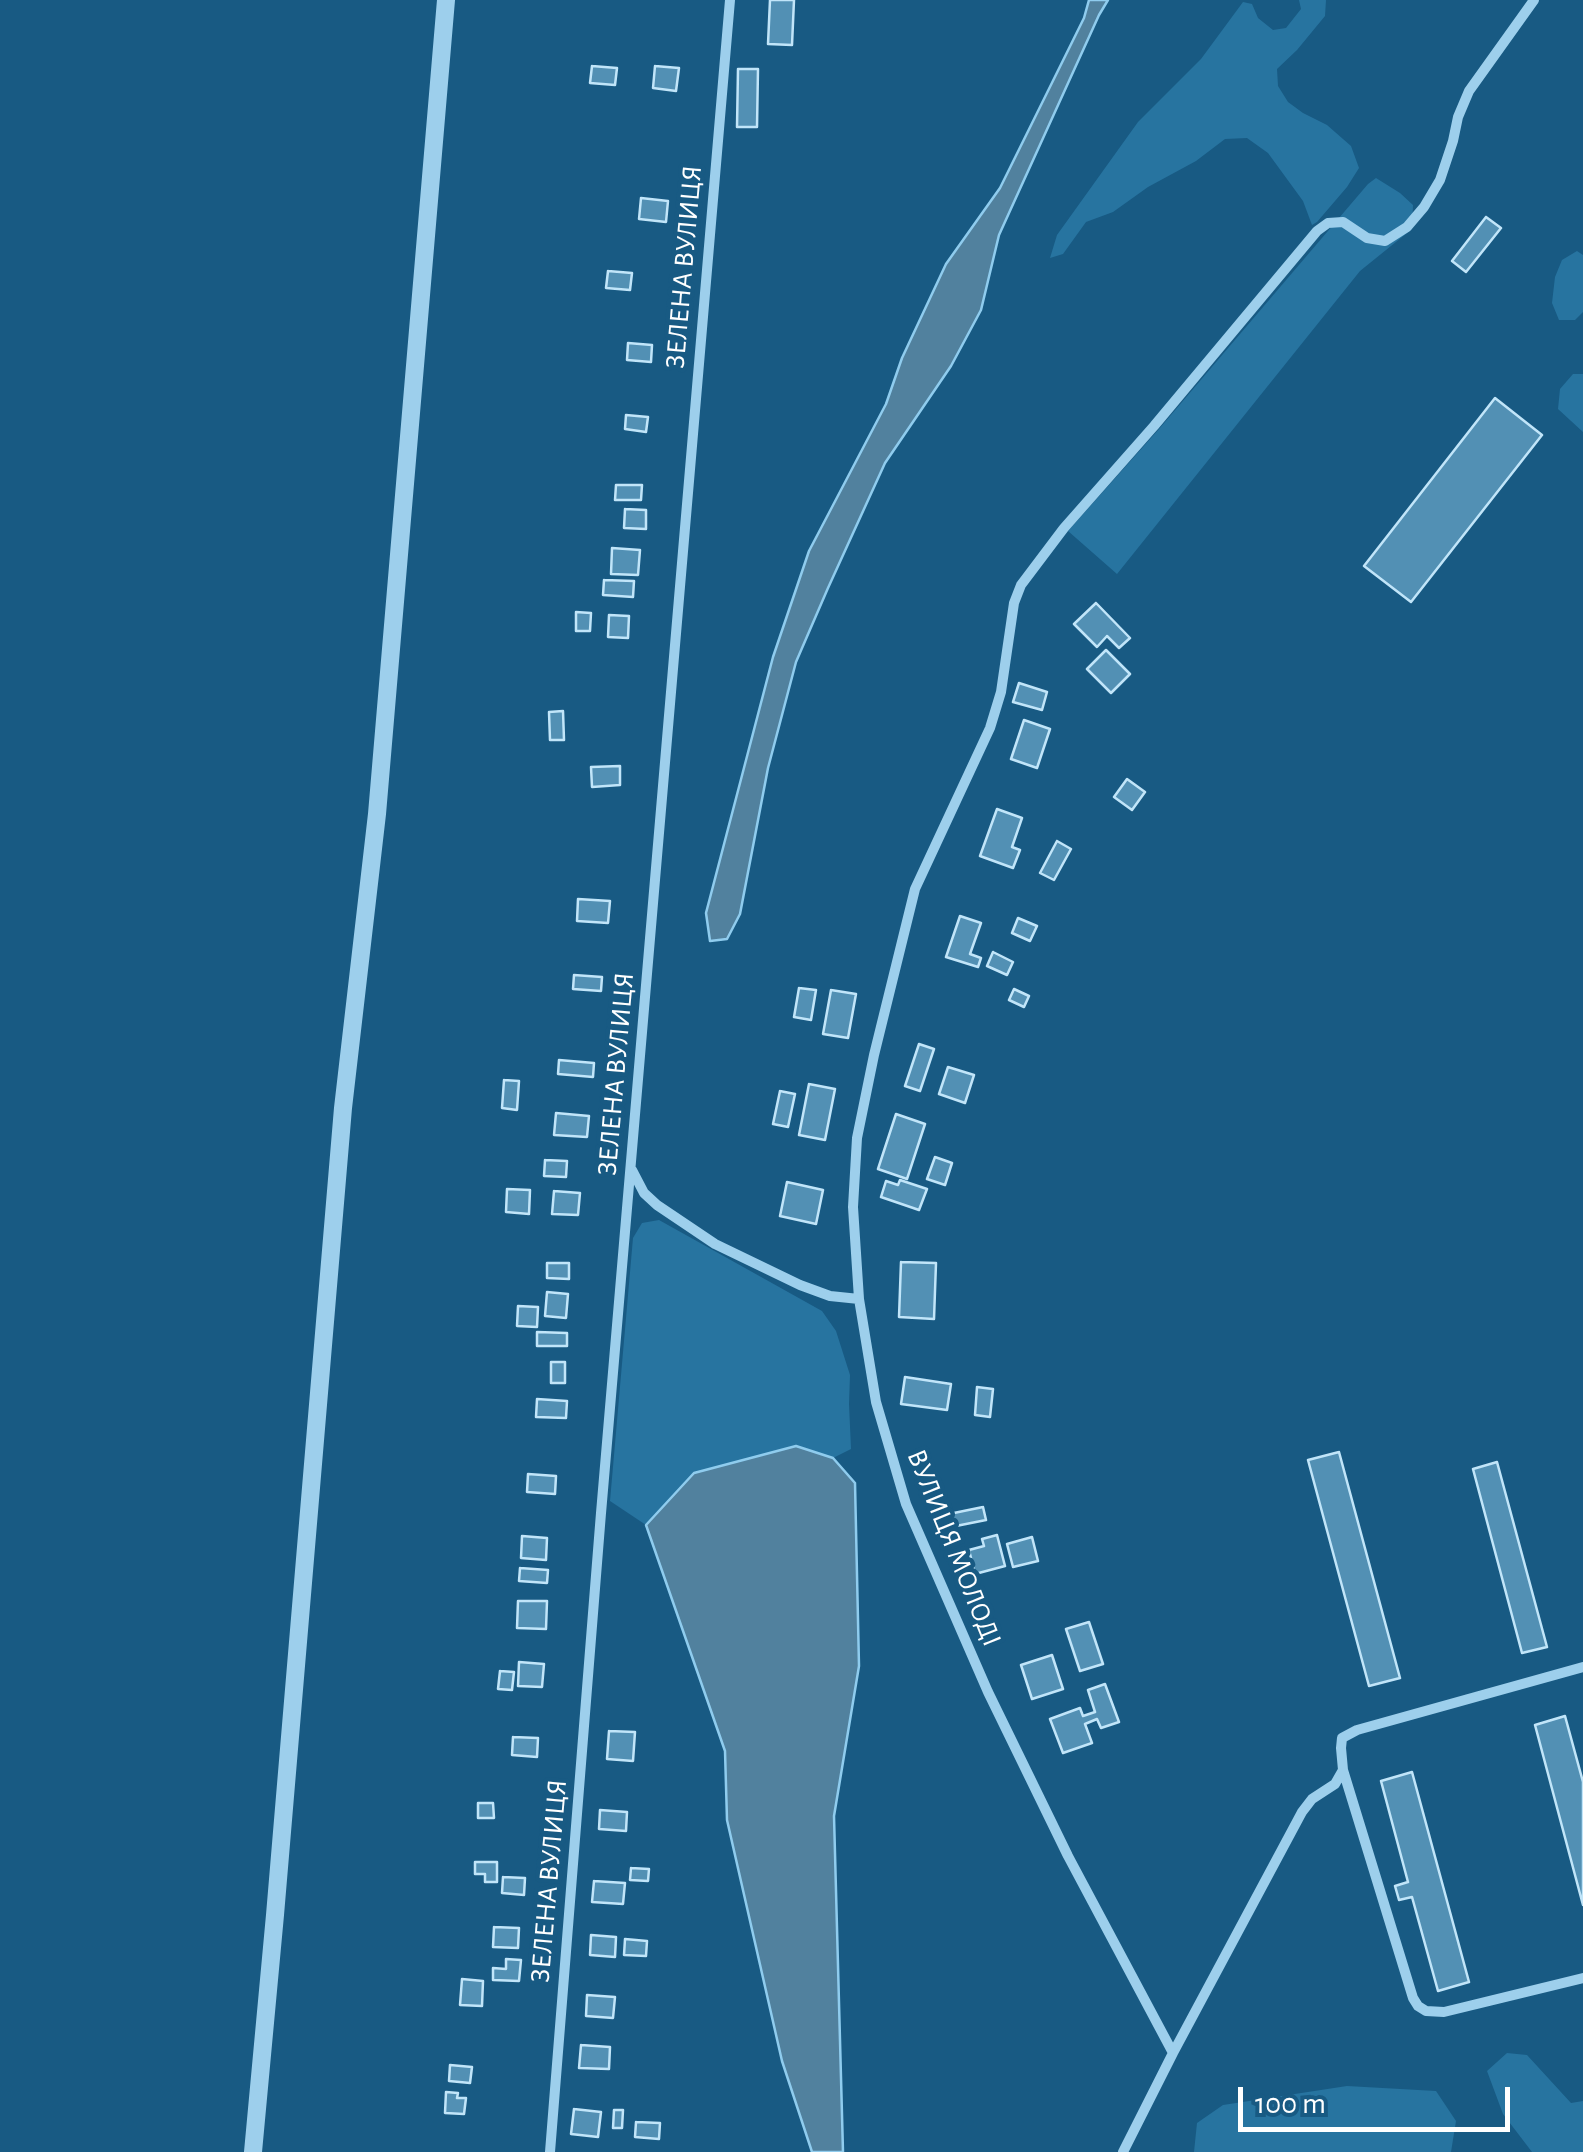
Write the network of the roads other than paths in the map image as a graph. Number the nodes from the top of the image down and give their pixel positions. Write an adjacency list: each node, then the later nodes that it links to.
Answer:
1 (446, 0): 10 (street)
2 (730, 0): 4 (street, ЗЕЛЕНА ВУЛИЦЯ)
3 (1534, 0): 5 (street, ВУЛИЦЯ МОЛОДІ)
4 (630, 1165): 5 (street); 11 (street, ЗЕЛЕНА ВУЛИЦЯ)
5 (858, 1299): 9 (street, ВУЛИЦЯ МОЛОДІ)
6 (1583, 1667): 7 (street)
7 (1343, 1770): 8 (street); 9 (street)
8 (1583, 1978)
9 (1173, 2052): 12 (street)
10 (253, 2152)
11 (550, 2152)
12 (1123, 2152)

